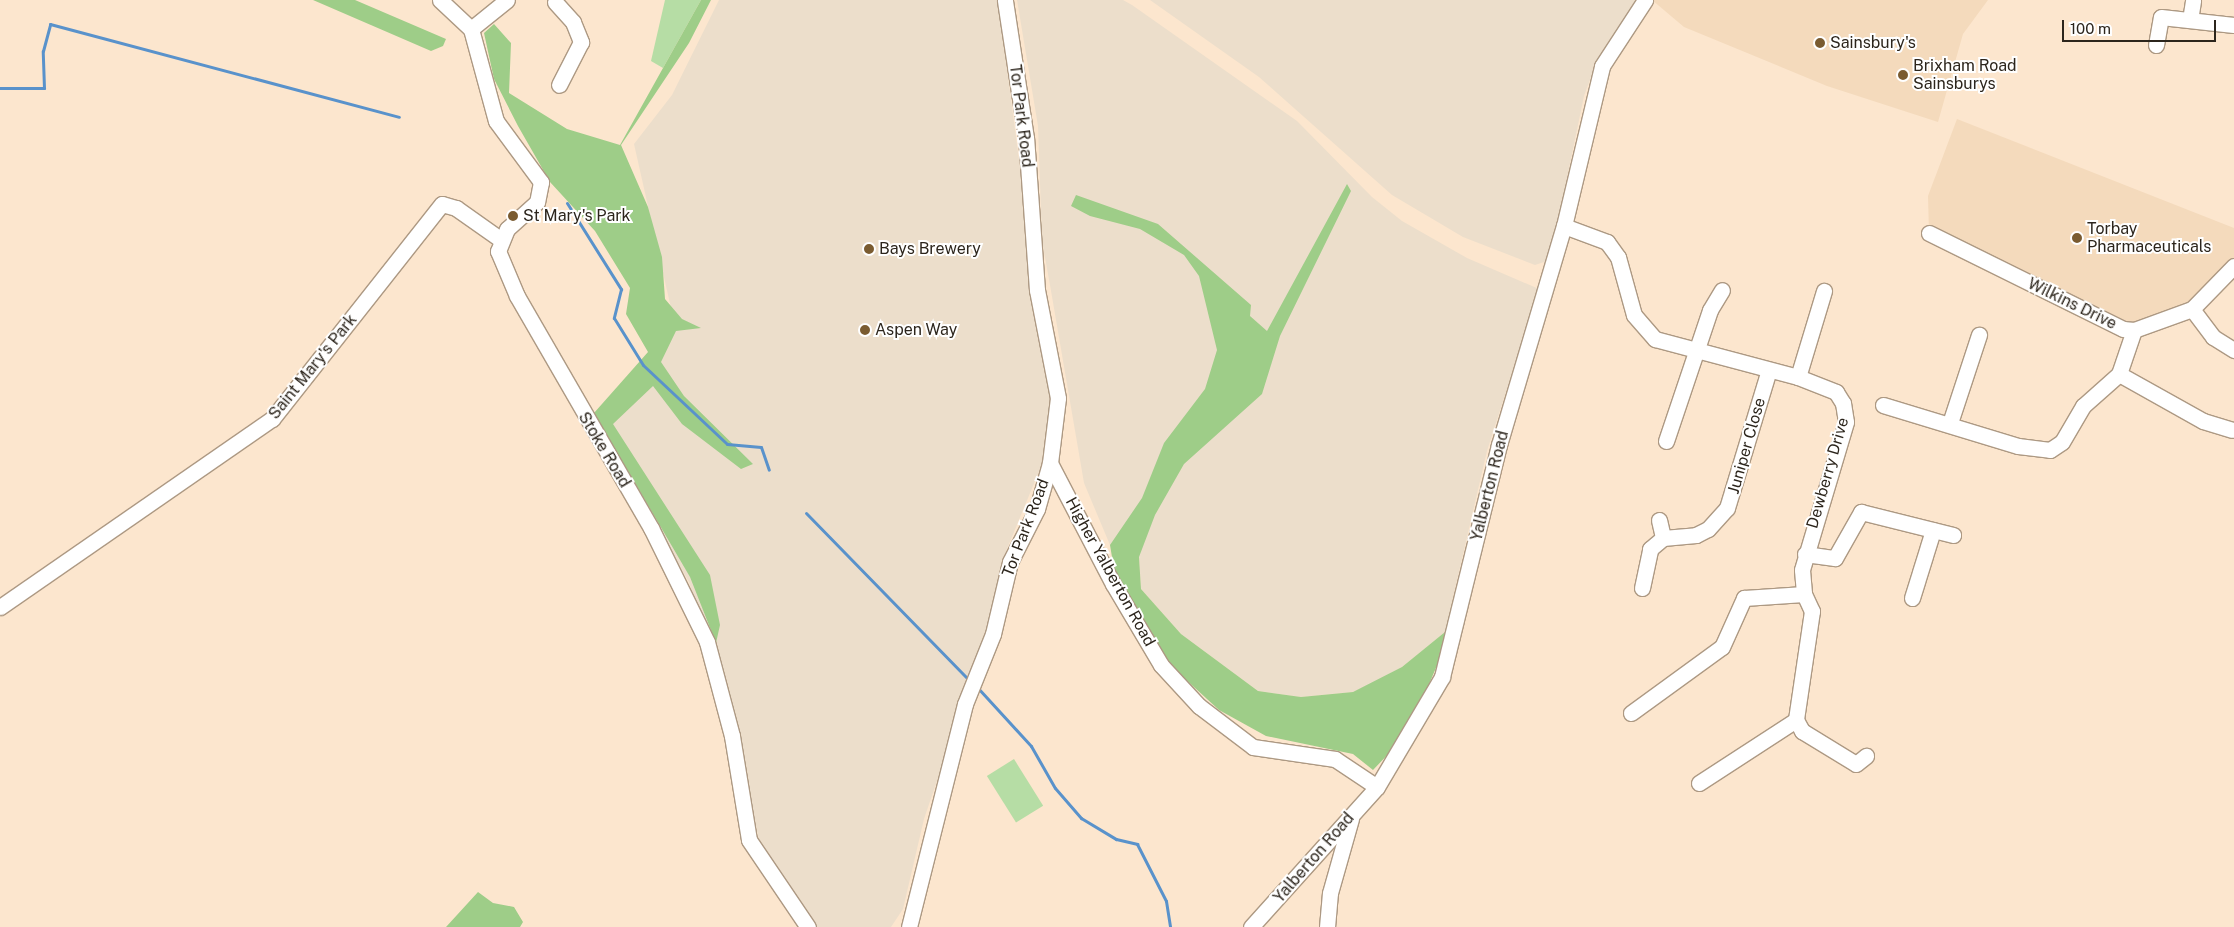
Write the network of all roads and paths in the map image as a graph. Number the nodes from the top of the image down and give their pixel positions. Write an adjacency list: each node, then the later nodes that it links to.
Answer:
1 (440, 0): 9 (street)
2 (507, 0): 9 (street)
3 (1005, 0): 30 (street, Tor Park Road)
4 (1645, 0): 12 (street, Yalberton Road)
5 (2193, 0): 7 (street)
6 (554, 1): 11 (street)
7 (2190, 20): 8 (street); 10 (street)
8 (2234, 25)
9 (471, 29): 14 (street)
10 (2156, 45)
11 (559, 85)
12 (1564, 226): 22 (street, Dewberry Drive); 44 (street, Yalberton Road)
13 (1930, 233): 19 (street, Wilkins Drive)
14 (500, 238): 39 (street, Saint Mary's Park); 46 (street, Stoke Road)
15 (2234, 266): 18 (street, Wilkins Drive)
16 (1722, 290): 22 (street)
17 (1824, 291): 25 (street)
18 (2192, 309): 19 (street, Wilkins Drive); 21 (street)
19 (2134, 330): 24 (street)
20 (1979, 335): 27 (street)
21 (2231, 349)
22 (1696, 352): 23 (street, Dewberry Drive); 29 (street)
23 (1769, 370): 25 (street, Dewberry Drive); 34 (street, Juniper Close)
24 (2119, 374): 27 (street); 28 (street)
25 (1798, 378): 35 (street, Dewberry Drive)
26 (1883, 405): 27 (street)
27 (1950, 423)
28 (2232, 430)
29 (1666, 440)
30 (1050, 463): 44 (street, Higher Yalberton Road); 47 (street, Tor Park Road)
31 (1659, 520): 34 (street)
32 (1933, 530): 33 (street); 35 (street); 38 (street)
33 (1953, 535)
34 (1663, 538): 36 (street)
35 (1805, 554): 37 (street, Dewberry Drive)
36 (1642, 588)
37 (1804, 594): 40 (street); 41 (street, Dewberry Drive)
38 (1912, 598)
39 (0, 607)
40 (1630, 713)
41 (1796, 720): 42 (street); 43 (street)
42 (1866, 756)
43 (1699, 783)
44 (1378, 787): 45 (street, Yalberton Road)
45 (1352, 815): 48 (street, Yalberton Road); 49 (street)
46 (808, 927)
47 (909, 927)
48 (1251, 927)
49 (1327, 927)

